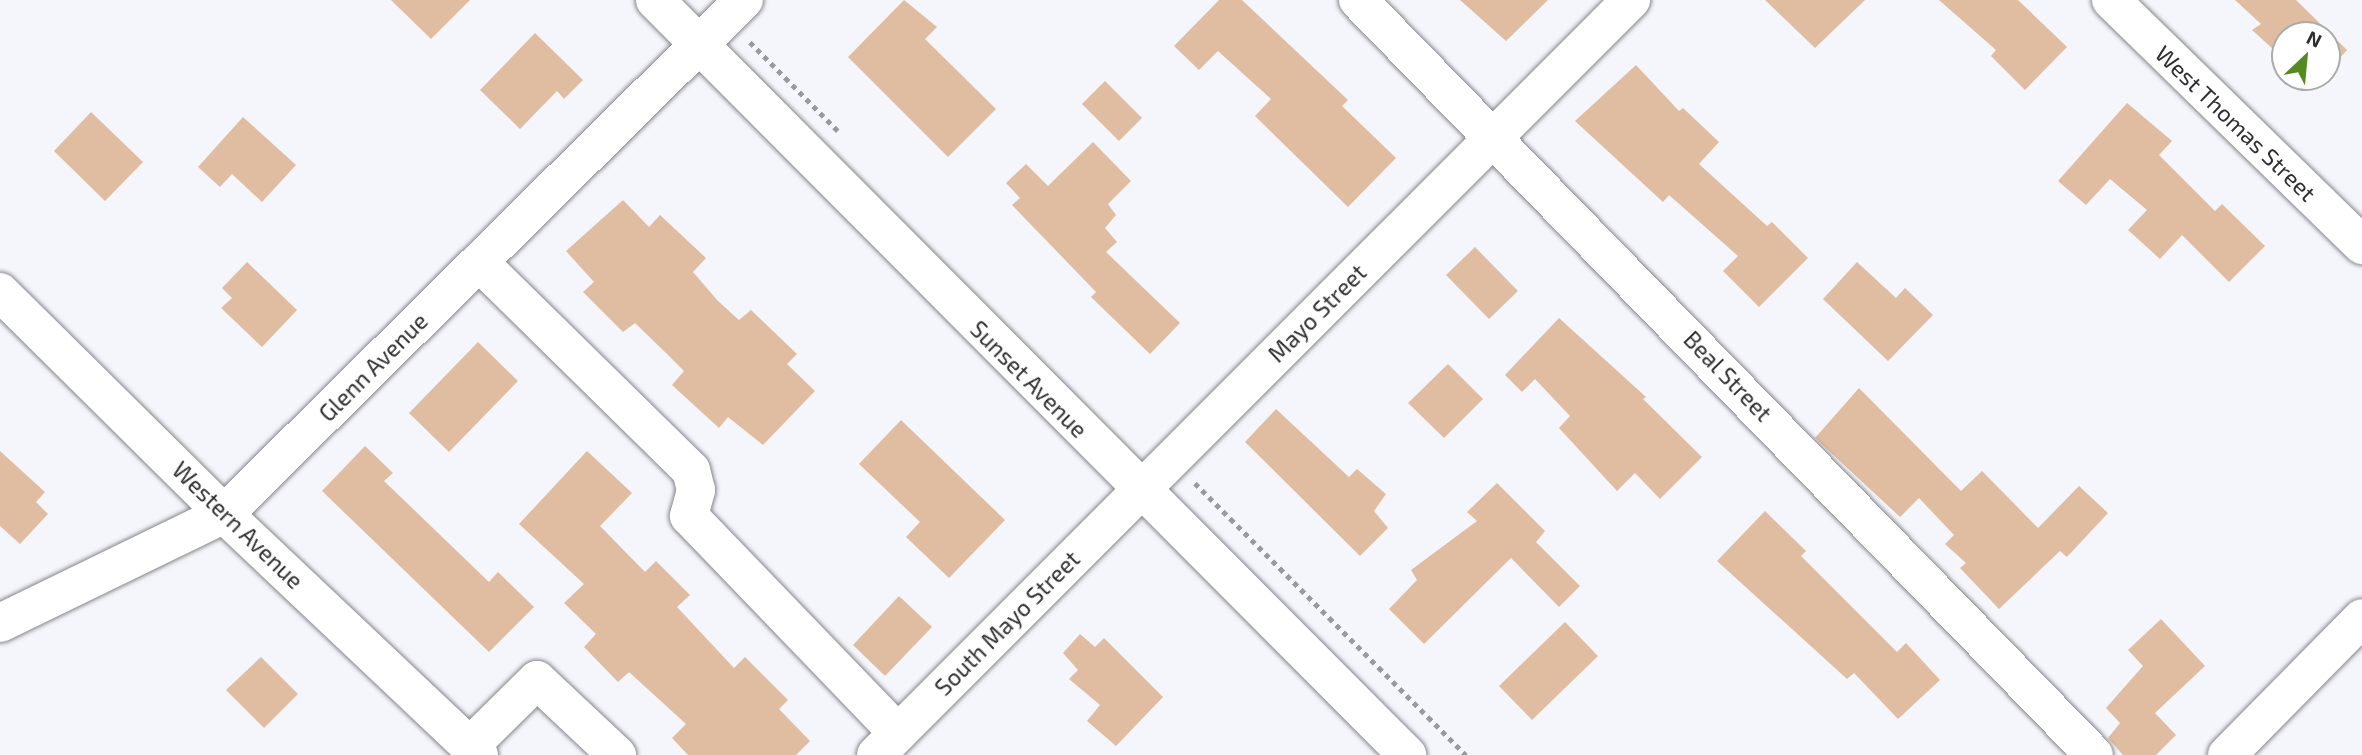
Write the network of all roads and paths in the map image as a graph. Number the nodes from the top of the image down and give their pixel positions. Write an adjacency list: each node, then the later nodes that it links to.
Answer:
1 (655, 0): 6 (street, Sunset Avenue)
2 (744, 0): 6 (street, Glenn Avenue)
3 (1358, 0): 7 (street, Beal Street)
4 (1631, 0): 7 (street, Mayo Street)
5 (2111, 0): 8 (street, West Thomas Street)
6 (699, 45): 9 (street, Glenn Avenue); 12 (street, Sunset Avenue)
7 (1496, 137): 12 (street, Mayo Street); 21 (street, Beal Street)
8 (2362, 245)
9 (480, 262): 13 (street, Glenn Avenue); 16 (street)
10 (0, 292): 13 (street, Western Avenue)
11 (1194, 482): 20 (path)
12 (1139, 490): 16 (street, South Mayo Street); 19 (street, Sunset Avenue)
13 (224, 514): 15 (street, Glenn Avenue); 17 (street, Western Avenue)
14 (2362, 618): 22 (street)
15 (0, 623)
16 (887, 744)
17 (474, 751): 18 (street)
18 (617, 755)
19 (1407, 755)
20 (1466, 755)
21 (2094, 755)
22 (2227, 755)

